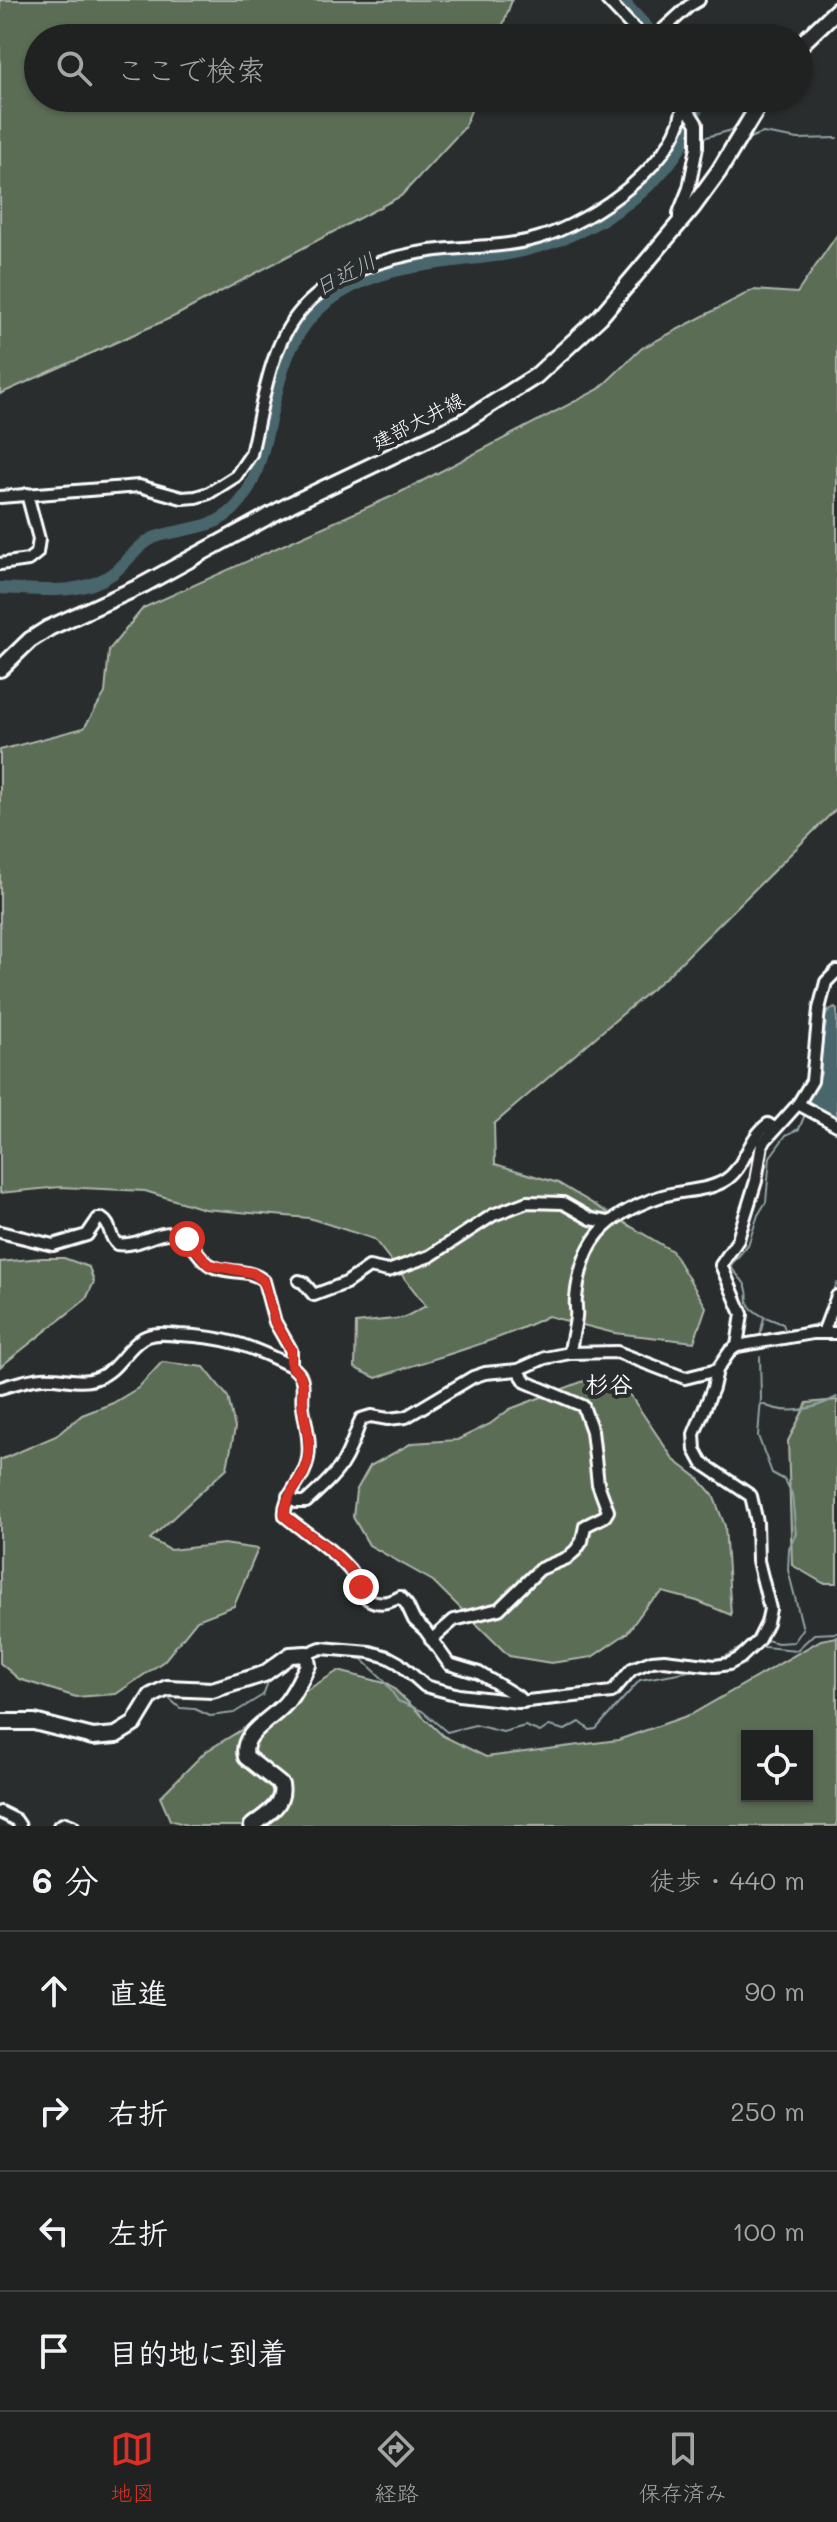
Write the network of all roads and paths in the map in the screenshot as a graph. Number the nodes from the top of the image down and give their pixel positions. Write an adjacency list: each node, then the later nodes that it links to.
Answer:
1 (607, 0): 4 (street)
2 (699, 0): 5 (street)
3 (837, 10): 6 (main road)
4 (630, 24)
5 (670, 24)
6 (813, 33)
7 (682, 112): 11 (street)
8 (690, 112): 10 (street)
9 (755, 112): 10 (main road, 建部大井線)
10 (679, 224): 14 (main road, 建部大井線)
11 (27, 494): 12 (street); 13 (street)
12 (0, 497)
13 (0, 564)
14 (0, 669)
15 (837, 971): 16 (street)
16 (804, 1108): 17 (street); 18 (street)
17 (837, 1125)
18 (774, 1128): 19 (street); 25 (street)
19 (608, 1222): 21 (street); 26 (street)
20 (0, 1232): 27 (street)
21 (299, 1281)
22 (837, 1296): 23 (street)
23 (823, 1333): 24 (street); 25 (street)
24 (837, 1333)
25 (737, 1346): 29 (street)
26 (570, 1353): 28 (street); 29 (street)
27 (291, 1366): 30 (street); 31 (street)
28 (518, 1370): 31 (street); 32 (street)
29 (717, 1370): 34 (street)
30 (0, 1388)
31 (288, 1496): 32 (street)
32 (431, 1640): 34 (street)
33 (306, 1654): 34 (street); 35 (main road); 40 (main road)
34 (523, 1702)
35 (0, 1722)
36 (0, 1812): 37 (street)
37 (20, 1826)
38 (59, 1826): 39 (street)
39 (73, 1826)
40 (252, 1826)

